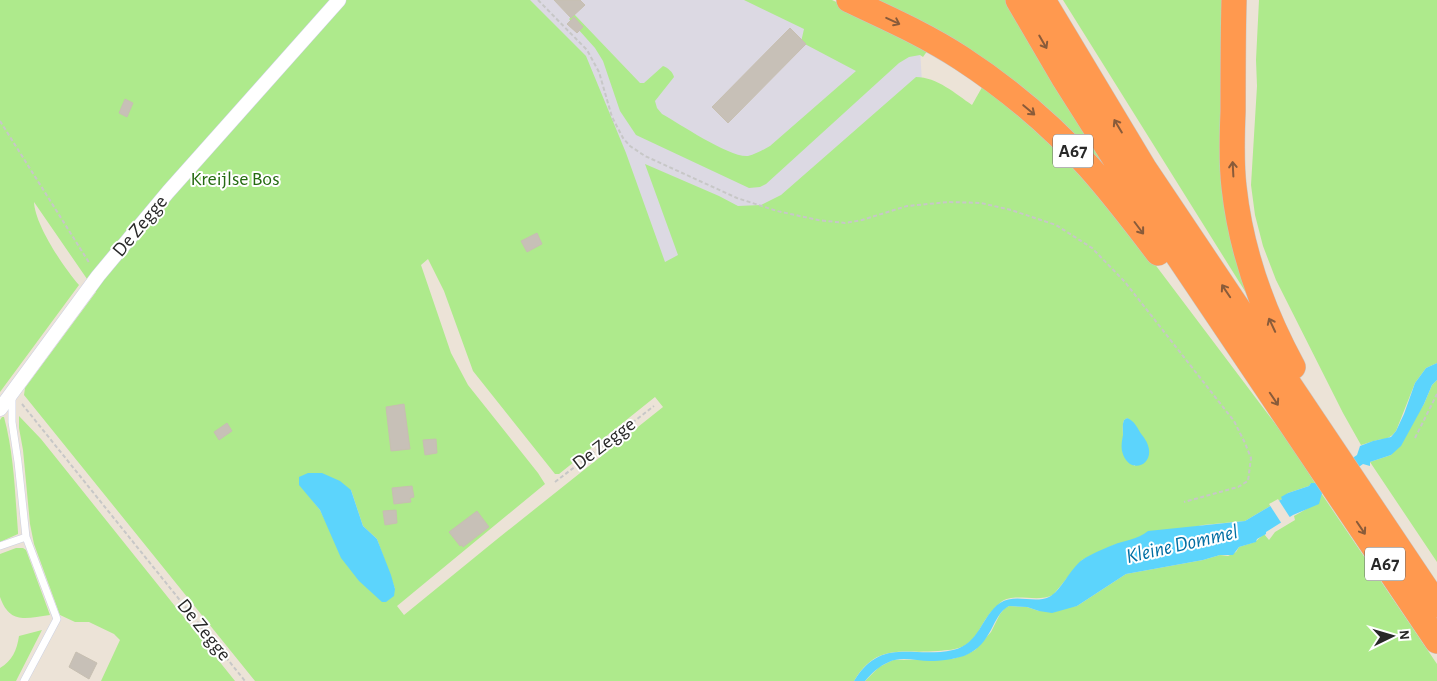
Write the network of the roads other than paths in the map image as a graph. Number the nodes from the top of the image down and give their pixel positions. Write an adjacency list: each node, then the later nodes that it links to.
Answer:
1 (339, 0): 7 (street, De Zegge)
2 (849, 0): 6 (highway, A67, one-way to 6)
3 (1018, 0): 6 (highway, A67, one-way to 6)
4 (1043, 0): 9 (highway, A67, one-way to 4)
5 (1234, 0): 9 (highway, A67, one-way to 5)
6 (1247, 358): 9 (highway, A67, one-way to 9)
7 (12, 393): 8 (street, De Zegge); 10 (lane)
8 (0, 409)
9 (1337, 475): 12 (highway, A67); 13 (highway, A67, one-way to 13)
10 (26, 537): 11 (lane); 14 (lane)
11 (0, 546)
12 (1437, 605)
13 (1437, 641)
14 (24, 681)

